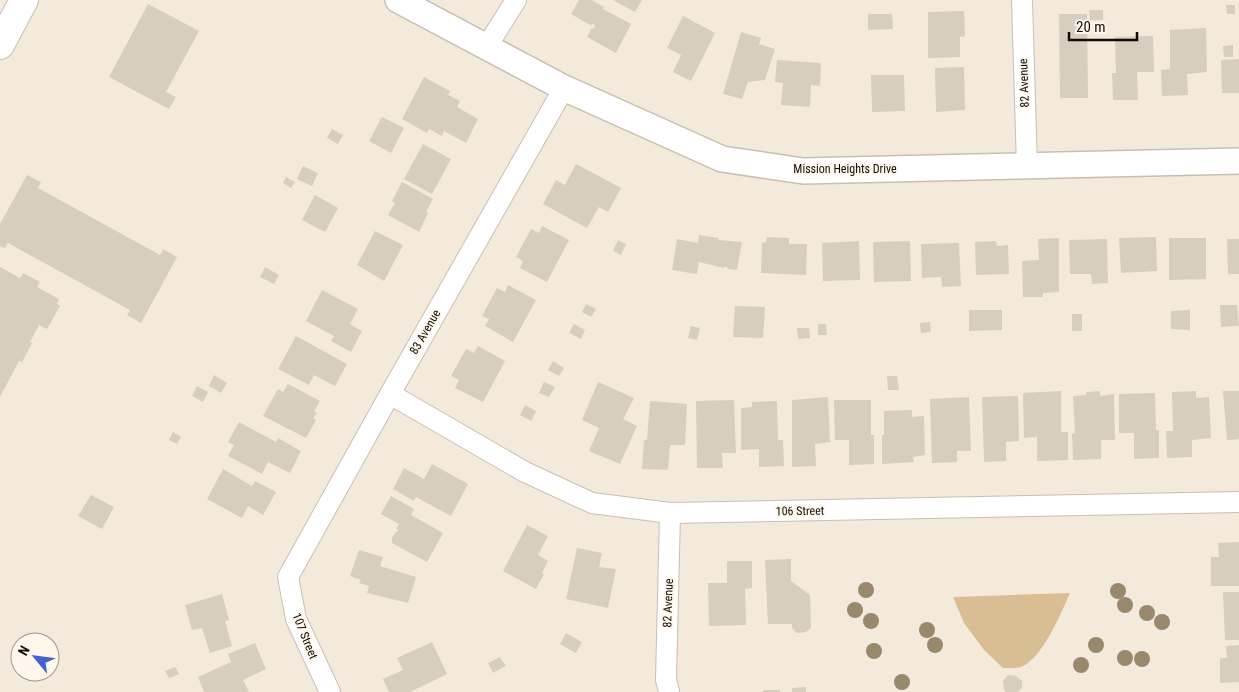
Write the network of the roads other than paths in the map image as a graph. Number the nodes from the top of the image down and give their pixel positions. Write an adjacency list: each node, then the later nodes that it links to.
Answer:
1 (24, 0): 5 (main road)
2 (398, 0): 6 (street, Mission Heights Drive)
3 (516, 0): 6 (street)
4 (1022, 0): 9 (street, 82 Avenue)
5 (0, 45)
6 (486, 48): 7 (street, Mission Heights Drive)
7 (564, 88): 9 (street, Mission Heights Drive); 10 (street, 83 Avenue)
8 (1239, 161): 9 (street, Mission Heights Drive)
9 (1027, 166)
10 (390, 394): 12 (street, 106 Street); 13 (street, 83 Avenue)
11 (1239, 502): 12 (street, 106 Street)
12 (670, 513): 15 (street, 82 Avenue)
13 (288, 577): 14 (street, 107 Street)
14 (330, 692)
15 (669, 692)

